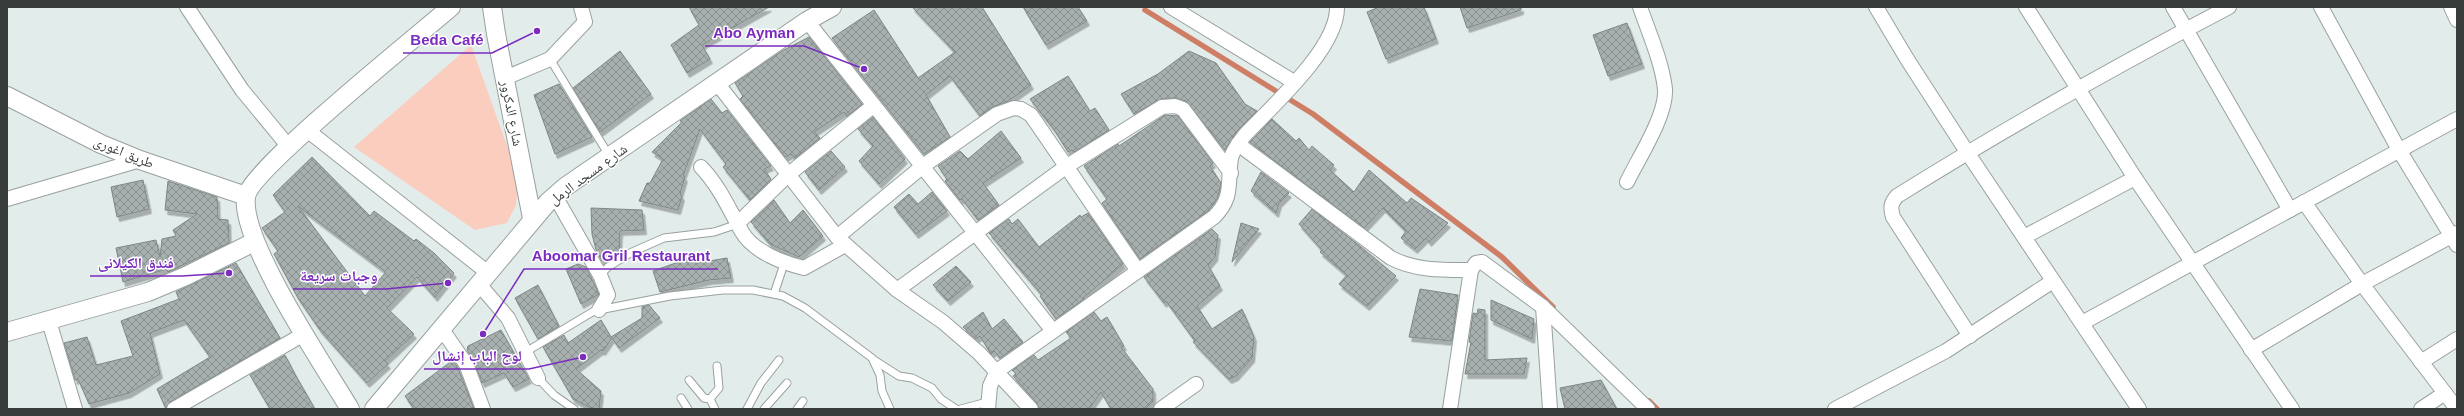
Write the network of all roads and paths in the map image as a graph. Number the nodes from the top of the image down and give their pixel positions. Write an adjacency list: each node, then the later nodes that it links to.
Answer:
1 (187, 7): 28 (street)
2 (452, 7): 26 (street)
3 (492, 7): 19 (street, شارع الدكرور)
4 (581, 7): 18 (street)
5 (832, 7): 16 (street, شارع مسجد الرمل)
6 (1171, 7): 20 (street)
7 (1337, 7): 20 (street)
8 (1640, 7): 39 (street)
9 (1876, 7): 30 (street)
10 (2026, 7): 22 (street)
11 (2173, 7): 17 (street)
12 (2229, 7): 17 (street)
13 (2321, 7): 29 (street)
14 (2451, 7): 15 (street)
15 (2457, 20)
16 (808, 21): 21 (street, شارع مسجد الرمل); 24 (street)
17 (2186, 29): 22 (street); 44 (street)
18 (550, 59): 19 (street); 31 (lane)
19 (505, 78): 45 (street, شارع الدكرور)
20 (1294, 82): 27 (street)
21 (717, 83): 31 (street, شارع مسجد الرمل); 37 (street)
22 (2076, 88): 30 (street); 38 (street)
23 (7, 96): 32 (street, طريق اغورى)
24 (874, 106): 33 (street); 37 (street)
25 (2457, 119): 29 (street)
26 (307, 130): 28 (street); 57 (street)
27 (1238, 144): 36 (street); 54 (street)
28 (289, 147): 40 (street)
29 (2399, 150): 43 (street); 49 (street)
30 (1967, 152): 48 (street); 70 (street)
31 (610, 157): 41 (street, شارع مسجد الرمل)
32 (140, 160): 40 (street, طريق اغورى); 42 (street)
33 (923, 166): 34 (street); 47 (street); 50 (street)
34 (1067, 166): 36 (street); 47 (street); 55 (street)
35 (701, 168): 46 (street)
36 (1231, 173): 55 (street)
37 (789, 174): 46 (street); 50 (street)
38 (2136, 178): 48 (street); 52 (street)
39 (1627, 182)
40 (246, 196): 51 (street)
41 (555, 196): 45 (street, شارع مسجد الرمل); 56 (street)
42 (7, 199)
43 (2304, 202): 44 (street); 59 (street)
44 (2290, 210): 52 (street)
45 (532, 218): 57 (street, شارع مسجد الرمل)
46 (738, 224): 53 (street); 56 (lane)
47 (975, 232): 60 (street); 67 (street)
48 (2024, 237): 58 (street)
49 (2455, 238): 59 (street)
50 (841, 241): 53 (street); 60 (street)
51 (254, 242): 64 (street); 69 (street)
52 (2192, 263): 65 (street); 72 (street)
53 (784, 264): 61 (lane)
54 (1471, 270): 62 (street); 104 (street)
55 (1138, 271): 67 (street)
56 (600, 275): 63 (street)
57 (483, 277): 66 (street, شارع مسجد الرمل); 73 (street)
58 (2053, 281): 65 (street); 70 (street)
59 (2362, 284): 72 (street); 76 (street)
60 (897, 290): 78 (street)
61 (774, 294): 63 (lane); 74 (lane)
62 (1543, 307): 105 (street); 106 (street)
63 (599, 310): 73 (lane)
64 (49, 321): 68 (street); 88 (street)
65 (2082, 323): 108 (street)
66 (441, 328): 91 (street, شارع مسجد الرمل); 92 (street)
67 (1053, 331): 78 (street)
68 (7, 332)
69 (304, 334): 89 (street); 90 (street)
70 (1970, 336): 107 (street)
71 (2457, 339): 76 (street)
72 (2251, 350): 109 (street)
73 (524, 353): 79 (street)
74 (872, 358): 99 (lane); 100 (lane)
75 (779, 360): 96 (lane)
76 (2421, 362): 83 (street)
77 (717, 366): 85 (lane)
78 (997, 371): 87 (street); 102 (street)
79 (538, 378): 93 (lane)
80 (689, 380): 85 (lane)
81 (787, 383): 97 (lane)
82 (1196, 384): 103 (street)
83 (2445, 393): 110 (street); 111 (street)
84 (681, 398): 94 (lane)
85 (710, 398): 95 (lane)
86 (803, 401): 98 (lane)
87 (988, 406): 101 (lane)
88 (76, 409)
89 (174, 409)
90 (350, 409)
91 (374, 409)
92 (483, 409)
93 (574, 409)
94 (688, 409)
95 (715, 409)
96 (747, 409)
97 (764, 409)
98 (797, 409)
99 (890, 409)
100 (956, 409)
101 (961, 409)
102 (1031, 409)
103 (1161, 409)
104 (1450, 409)
105 (1550, 409)
106 (1648, 409)
107 (1835, 409)
108 (2140, 409)
109 (2292, 409)
110 (2421, 409)
111 (2457, 409)

